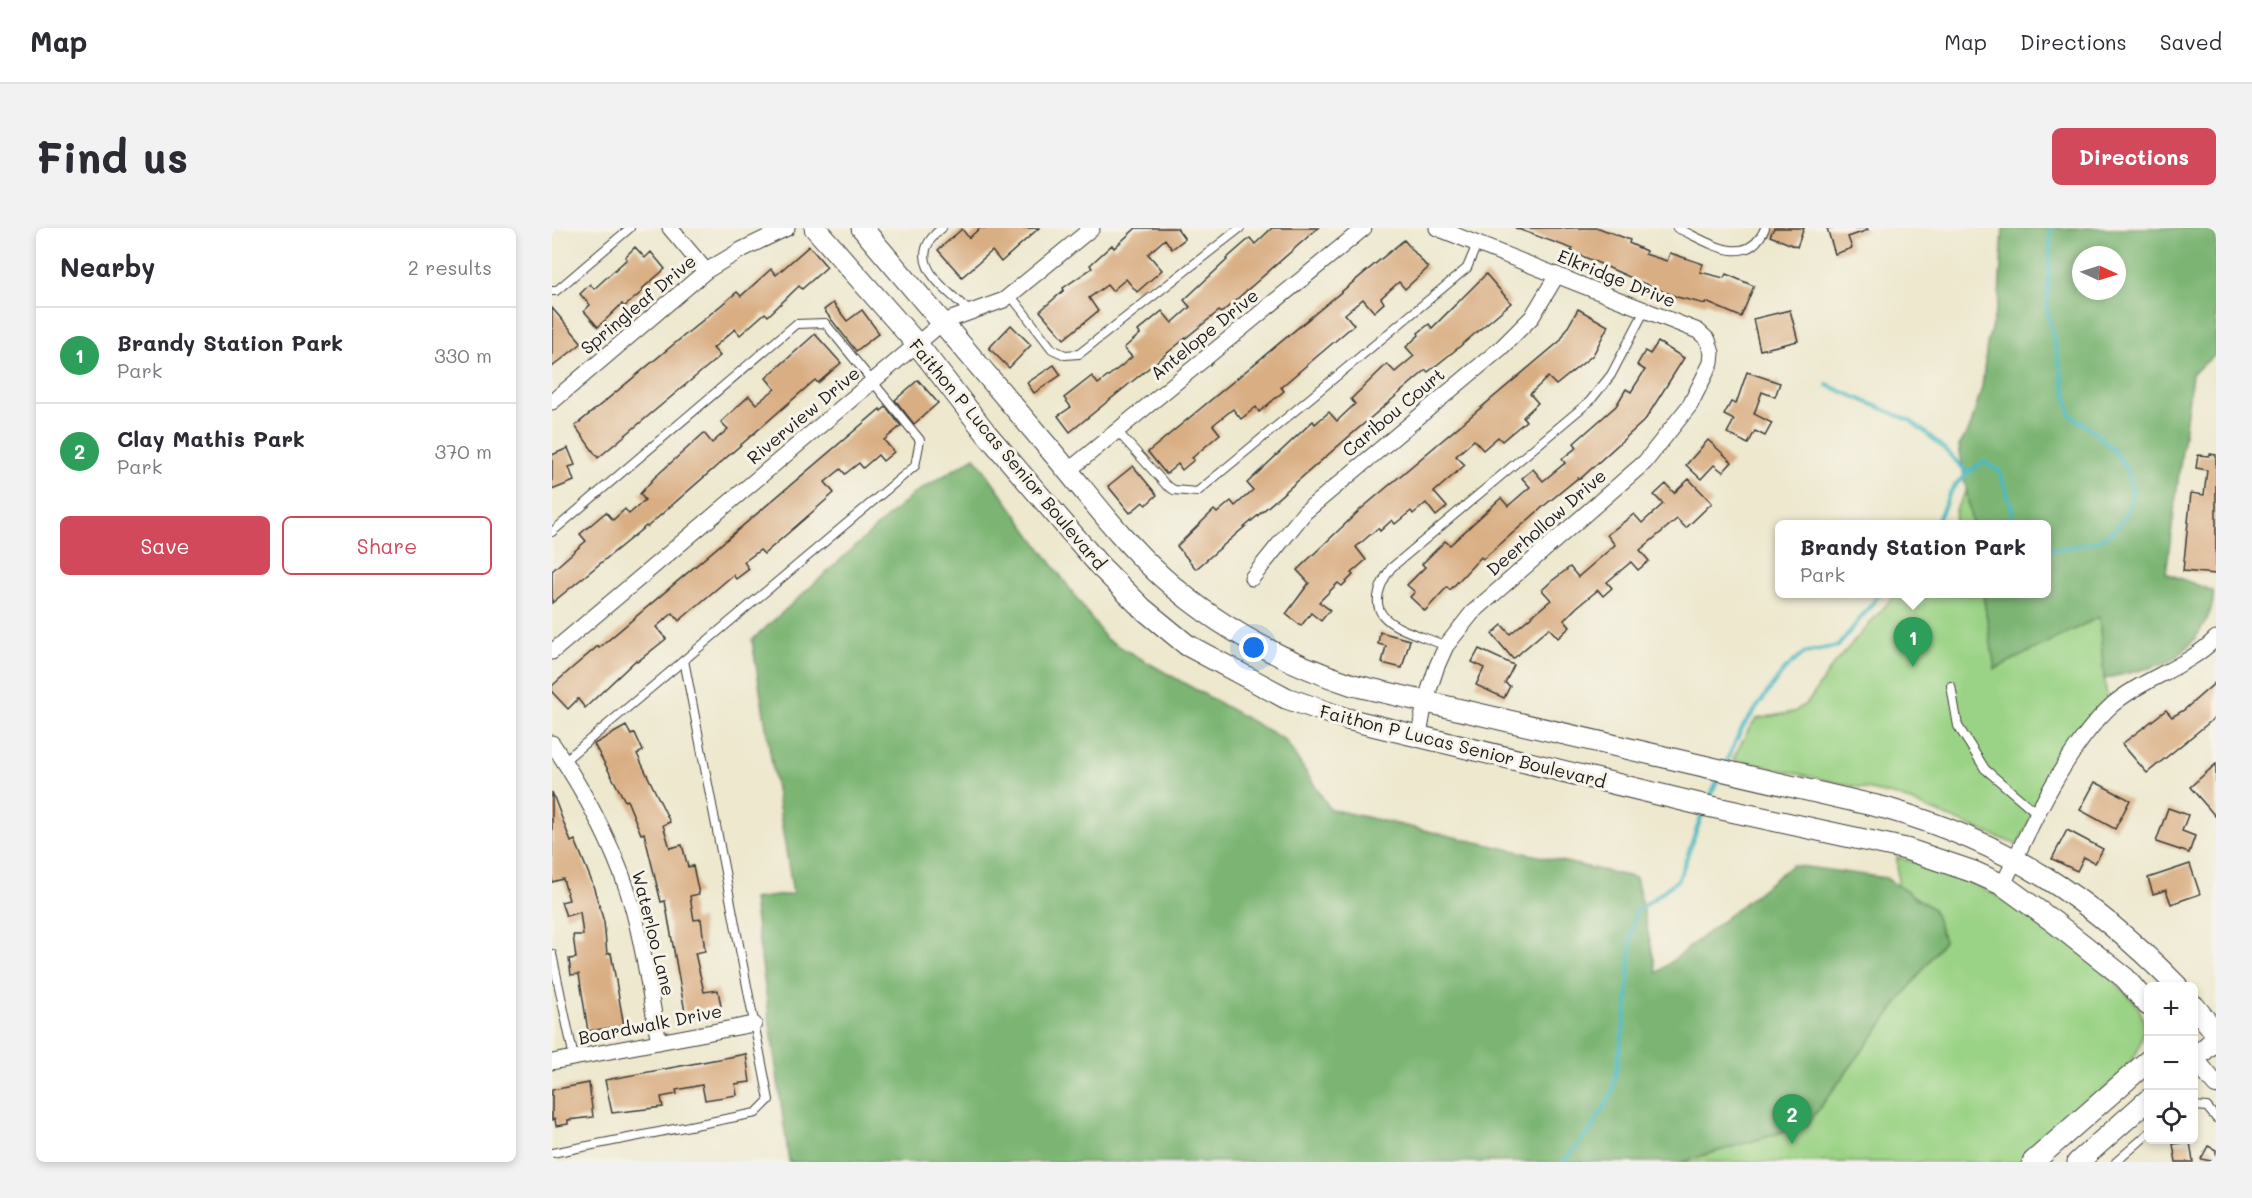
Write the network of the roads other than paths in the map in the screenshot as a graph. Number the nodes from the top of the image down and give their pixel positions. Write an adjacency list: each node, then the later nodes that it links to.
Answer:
1 (630, 228): 16 (lane)
2 (787, 228): 14 (street, Springleaf Drive)
3 (815, 228): 21 (main road, Faithon P Lucas Senior Boulevard)
4 (862, 228): 20 (main road, Faithon P Lucas Senior Boulevard)
5 (942, 228): 19 (lane)
6 (1092, 228): 17 (street, Riverview Drive)
7 (1240, 228): 17 (lane)
8 (1364, 228): 25 (street, Antelope Drive)
9 (1437, 228): 13 (street, Elkridge Drive)
10 (1677, 228): 11 (lane)
11 (1765, 228)
12 (672, 229): 14 (street)
13 (1477, 244): 15 (street, Elkridge Drive); 25 (lane)
14 (706, 271): 24 (street, Springleaf Drive)
15 (1557, 275): 18 (street, Elkridge Drive); 28 (street, Caribou Court)
16 (552, 291)
17 (1011, 296): 19 (street, Riverview Drive)
18 (1645, 310): 22 (street, Elkridge Drive); 30 (lane)
19 (969, 311): 20 (street, Riverview Drive)
20 (943, 322): 21 (street, Riverview Drive); 26 (main road, Faithon P Lucas Senior Boulevard)
21 (917, 344): 23 (street, Riverview Drive); 35 (main road, Faithon P Lucas Senior Boulevard)
22 (1710, 345): 30 (street, Deerhollow Drive)
23 (873, 381): 27 (lane); 31 (street, Riverview Drive); 32 (lane)
24 (552, 402)
25 (1117, 431): 26 (street, Antelope Drive)
26 (1068, 471): 34 (main road, Faithon P Lucas Senior Boulevard)
27 (552, 532)
28 (1252, 578)
29 (2215, 641): 38 (street)
30 (1446, 646): 34 (street, Deerhollow Drive)
31 (552, 652)
32 (684, 660): 37 (lane); 45 (lane)
33 (1951, 686): 38 (lane)
34 (1425, 702): 35 (street, Deerhollow Drive); 39 (main road, Faithon P Lucas Senior Boulevard)
35 (1419, 735): 40 (main road, Faithon P Lucas Senior Boulevard)
36 (552, 743): 37 (street, Waterloo Lane)
37 (564, 761): 48 (street, Waterloo Lane)
38 (2038, 815): 39 (street)
39 (2016, 858): 40 (street); 42 (main road, Faithon P Lucas Senior Boulevard)
40 (2003, 885): 43 (main road, Faithon P Lucas Senior Boulevard)
41 (552, 954): 50 (lane)
42 (2172, 982)
43 (2144, 1000)
44 (2201, 1011): 46 (main road)
45 (754, 1024): 48 (street, Boardwalk Drive); 59 (lane)
46 (2216, 1033)
47 (2216, 1039): 49 (main road)
48 (659, 1042): 50 (street, Boardwalk Drive)
49 (2198, 1055)
50 (574, 1058): 51 (street, Boardwalk Drive)
51 (552, 1062)
52 (2198, 1063): 54 (street)
53 (2144, 1065): 60 (main road)
54 (2216, 1085)
55 (2144, 1104): 61 (main road)
56 (2198, 1106): 57 (lane)
57 (2216, 1118)
58 (2144, 1138): 62 (lane)
59 (552, 1153)
60 (2033, 1162)
61 (2078, 1162)
62 (2116, 1162)

